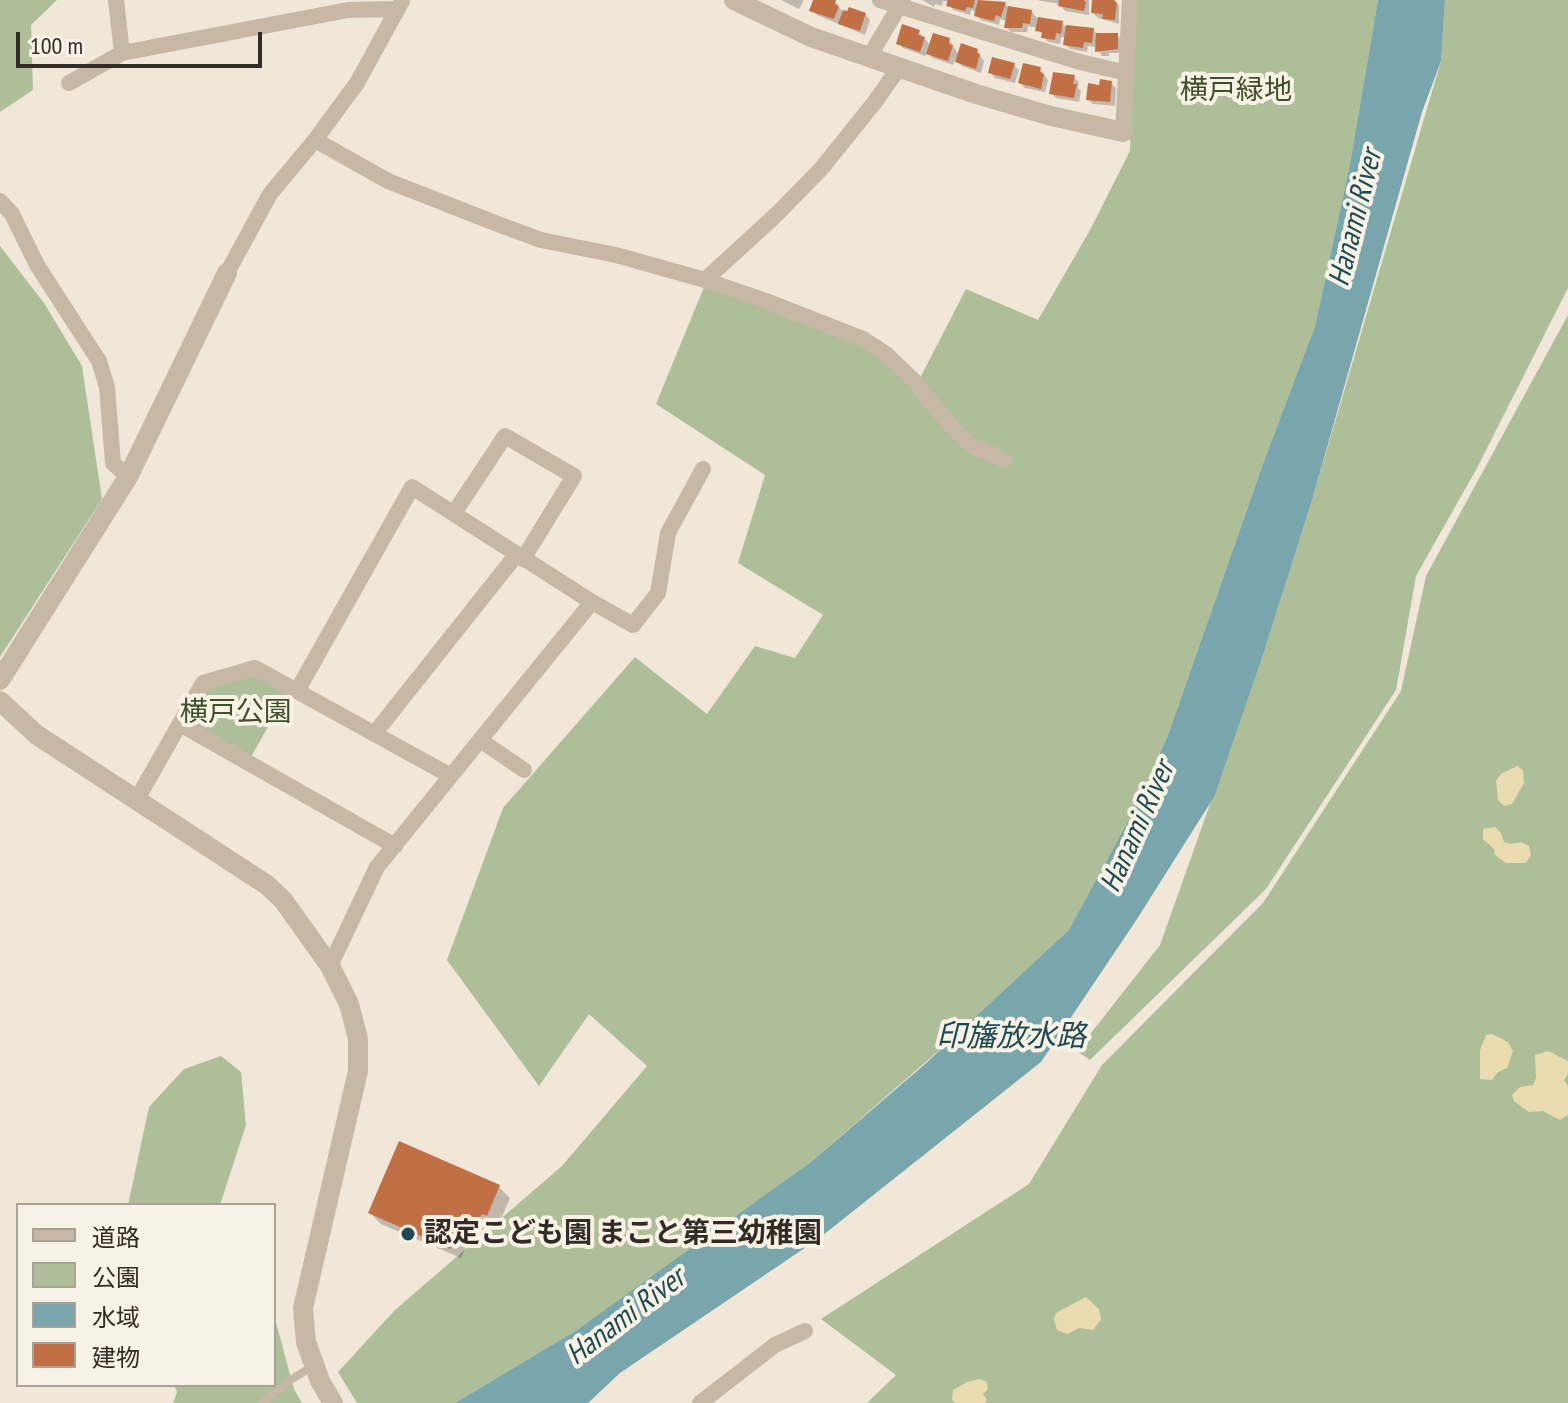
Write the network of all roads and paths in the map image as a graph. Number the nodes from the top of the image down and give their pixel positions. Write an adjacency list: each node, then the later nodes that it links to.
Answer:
1 (116, 0): 7 (street)
2 (734, 0): 8 (street)
3 (880, 0): 5 (street)
4 (1130, 0): 10 (street)
5 (901, 3): 8 (street); 10 (street)
6 (400, 4): 7 (street); 13 (street)
7 (122, 53): 11 (street)
8 (869, 57): 9 (street)
9 (899, 68): 12 (street); 16 (street)
10 (1127, 73): 12 (street)
11 (69, 83)
12 (1123, 132)
13 (315, 140): 15 (street); 16 (street)
14 (0, 201): 19 (street)
15 (227, 273): 19 (street)
16 (705, 280): 17 (street)
17 (1004, 460)
18 (703, 469): 22 (street)
19 (128, 477): 23 (street)
20 (454, 513): 21 (street); 21 (street); 24 (street)
21 (520, 556): 22 (street); 27 (street)
22 (592, 602): 28 (street)
23 (0, 680)
24 (297, 691): 26 (street); 27 (street)
25 (0, 701): 31 (street)
26 (180, 724): 31 (street); 32 (street)
27 (374, 734): 30 (street)
28 (480, 740): 29 (street); 30 (street)
29 (524, 770)
30 (451, 776): 32 (street)
31 (137, 799): 33 (street)
32 (395, 846): 33 (street)
33 (330, 966): 35 (street)
34 (805, 1331): 38 (street)
35 (317, 1373): 36 (lane); 37 (street)
36 (262, 1403)
37 (333, 1403)
38 (700, 1403)

